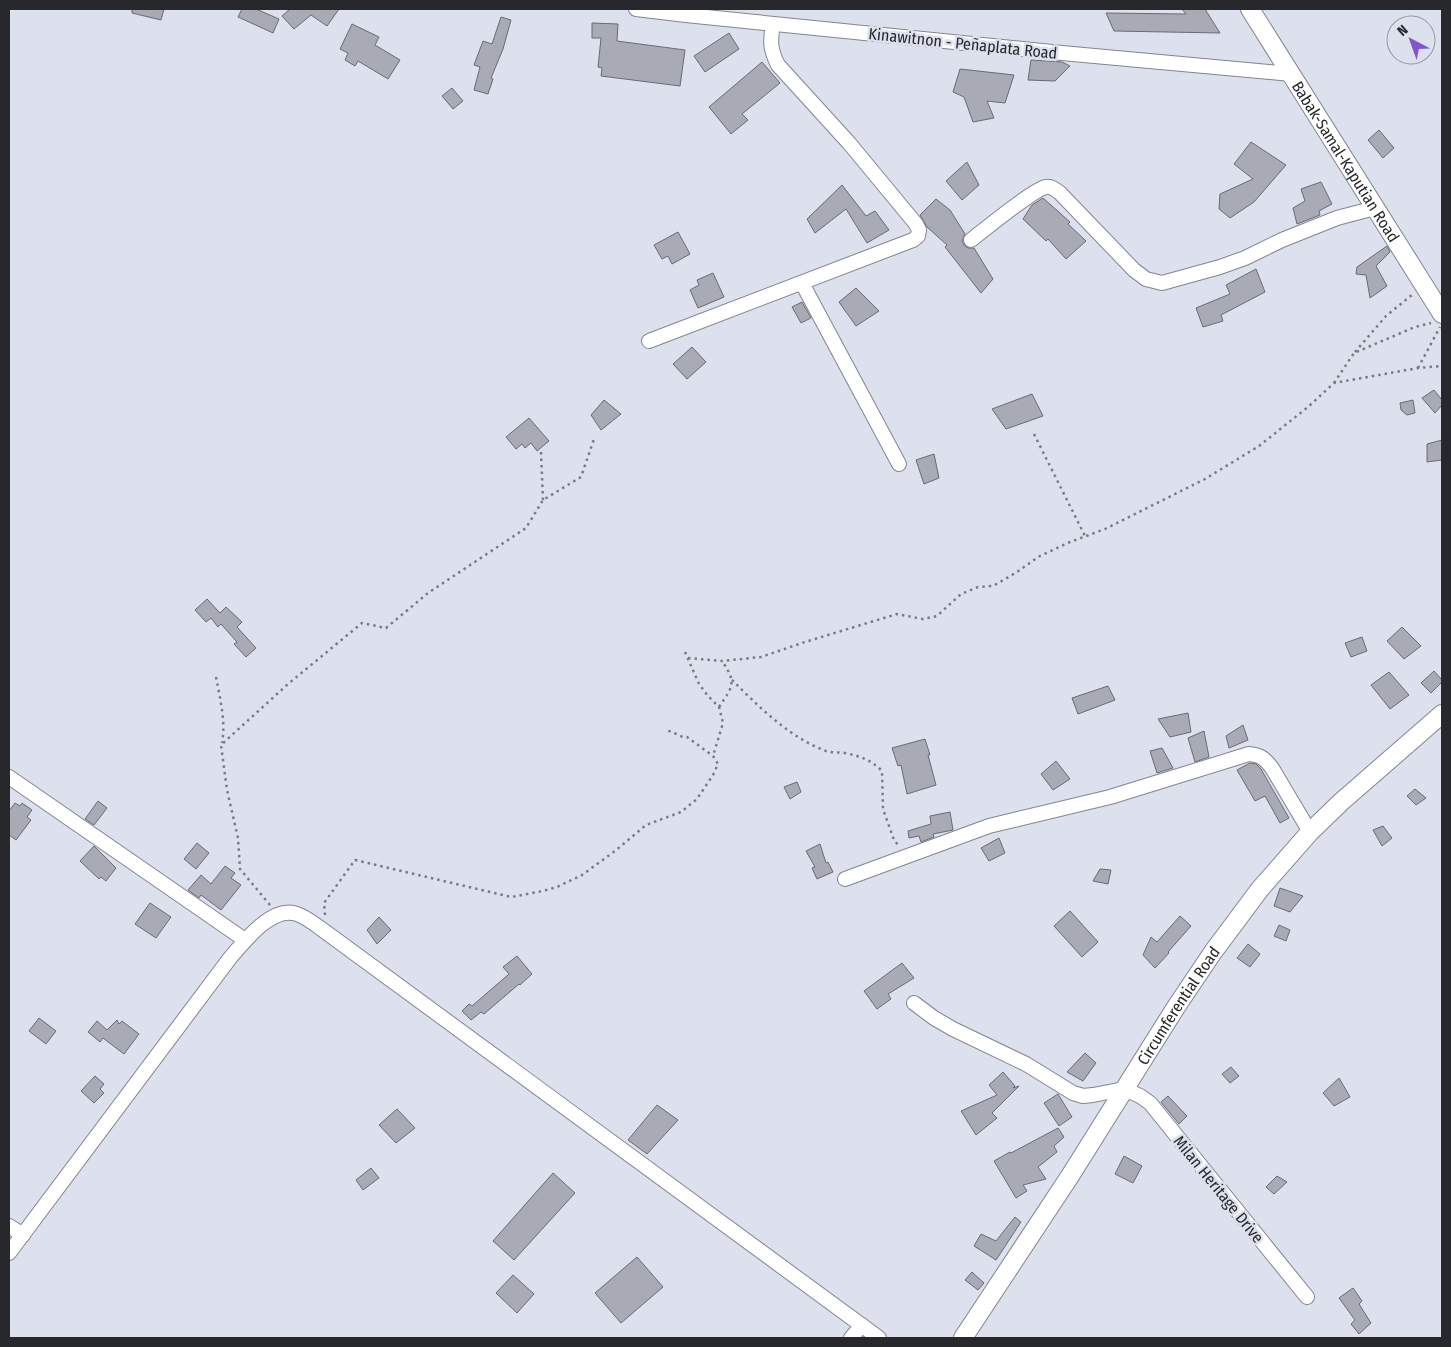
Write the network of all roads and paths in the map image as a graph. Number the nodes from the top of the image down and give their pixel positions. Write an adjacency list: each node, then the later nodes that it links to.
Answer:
1 (636, 9): 3 (street, Kinawitnon - Peñaplata Road)
2 (1250, 9): 5 (main road, Babak-Samal-Kaputian Road)
3 (688, 12): 4 (street, Kinawitnon - Peñaplata Road)
4 (774, 24): 5 (street, Kinawitnon - Peñaplata Road); 8 (street)
5 (1291, 74): 6 (main road, Babak-Samal-Kaputian Road)
6 (1375, 208): 7 (street); 9 (main road, Babak-Samal-Kaputian Road)
7 (970, 240)
8 (802, 283): 12 (street); 20 (street)
9 (1424, 285): 10 (main road, Babak-Samal-Kaputian Road); 13 (path)
10 (1438, 318): 13 (path)
11 (1442, 324): 15 (path)
12 (649, 341)
13 (1354, 353): 16 (path)
14 (1442, 366): 15 (path)
15 (1418, 368): 16 (path)
16 (1334, 382): 22 (path)
17 (1034, 434): 22 (path)
18 (594, 438): 21 (path)
19 (542, 452): 21 (path)
20 (898, 464)
21 (543, 500): 31 (path)
22 (1085, 536): 25 (path)
23 (685, 652): 24 (path)
24 (688, 658): 25 (path); 28 (path)
25 (722, 661): 27 (path)
26 (216, 677): 31 (path)
27 (732, 680): 28 (path); 35 (path)
28 (719, 707): 32 (path)
29 (1442, 714): 34 (main road, Circumferential Road)
30 (666, 730): 32 (path)
31 (221, 745): 38 (path)
32 (712, 756): 37 (path)
33 (9, 777): 39 (street)
34 (1310, 832): 35 (street); 41 (main road, Circumferential Road)
35 (907, 856): 36 (street)
36 (845, 879)
37 (324, 903)
38 (279, 915): 39 (street); 46 (street)
39 (245, 940): 43 (street)
40 (914, 1003): 41 (street)
41 (1124, 1089): 45 (street, Milan Heritage Drive); 49 (main road, Circumferential Road)
42 (9, 1226): 43 (street)
43 (23, 1234): 44 (street)
44 (9, 1253)
45 (1308, 1297)
46 (862, 1326): 47 (street); 48 (street)
47 (851, 1338)
48 (879, 1338)
49 (963, 1338)

